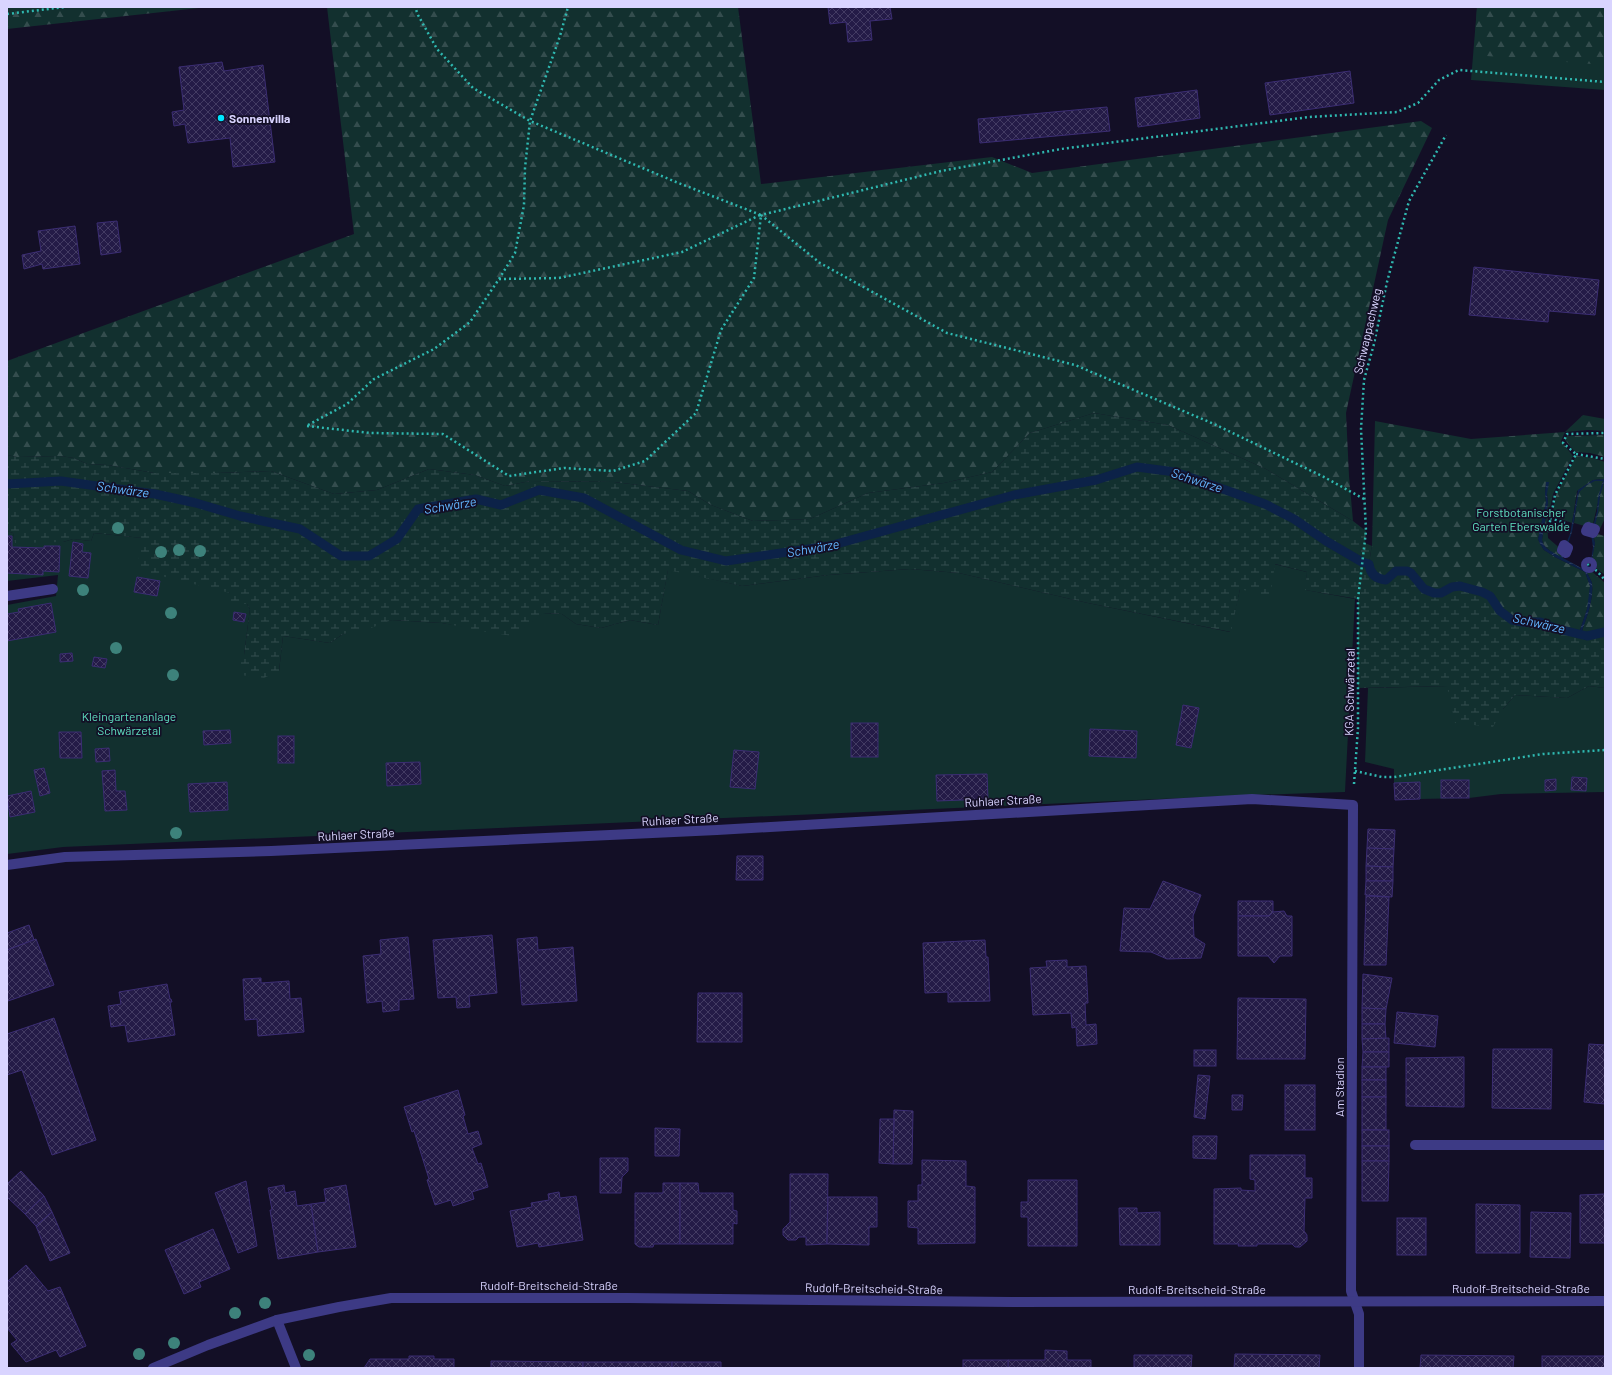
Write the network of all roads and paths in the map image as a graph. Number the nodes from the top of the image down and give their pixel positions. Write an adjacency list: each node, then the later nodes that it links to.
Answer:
1 (65, 7): 4 (path)
2 (415, 7): 6 (path)
3 (568, 7): 6 (path)
4 (7, 14)
5 (1605, 82): 8 (path)
6 (530, 121): 8 (path); 9 (path)
7 (1446, 135): 13 (path, Schwappachweg)
8 (761, 215): 9 (path); 9 (path); 13 (path)
9 (499, 279)
10 (1605, 433): 11 (path)
11 (1576, 454): 12 (path); 14 (path)
12 (1605, 460)
13 (1364, 499): 16 (path, Schwappachweg)
14 (1550, 518): 15 (path); 17 (path)
15 (1570, 525)
16 (1365, 543): 23 (path, KGA Schwärzetal)
17 (1563, 548)
18 (1589, 565): 19 (path)
19 (1605, 580)
20 (53, 589): 21 (street)
21 (7, 596)
22 (1605, 749): 23 (path)
23 (1355, 771): 24 (path, KGA Schwärzetal)
24 (1353, 805): 25 (street, Ruhlaer Straße); 29 (street, Am Stadion)
25 (7, 865)
26 (1415, 1145): 27 (street)
27 (1605, 1145)
28 (1605, 1301): 29 (street, Rudolf-Breitscheid-Straße)
29 (1355, 1302): 30 (street, Rudolf-Breitscheid-Straße); 33 (street, Am Stadion)
30 (277, 1320): 31 (street, Rudolf-Breitscheid-Straße); 32 (street)
31 (153, 1368)
32 (296, 1368)
33 (1359, 1368)

